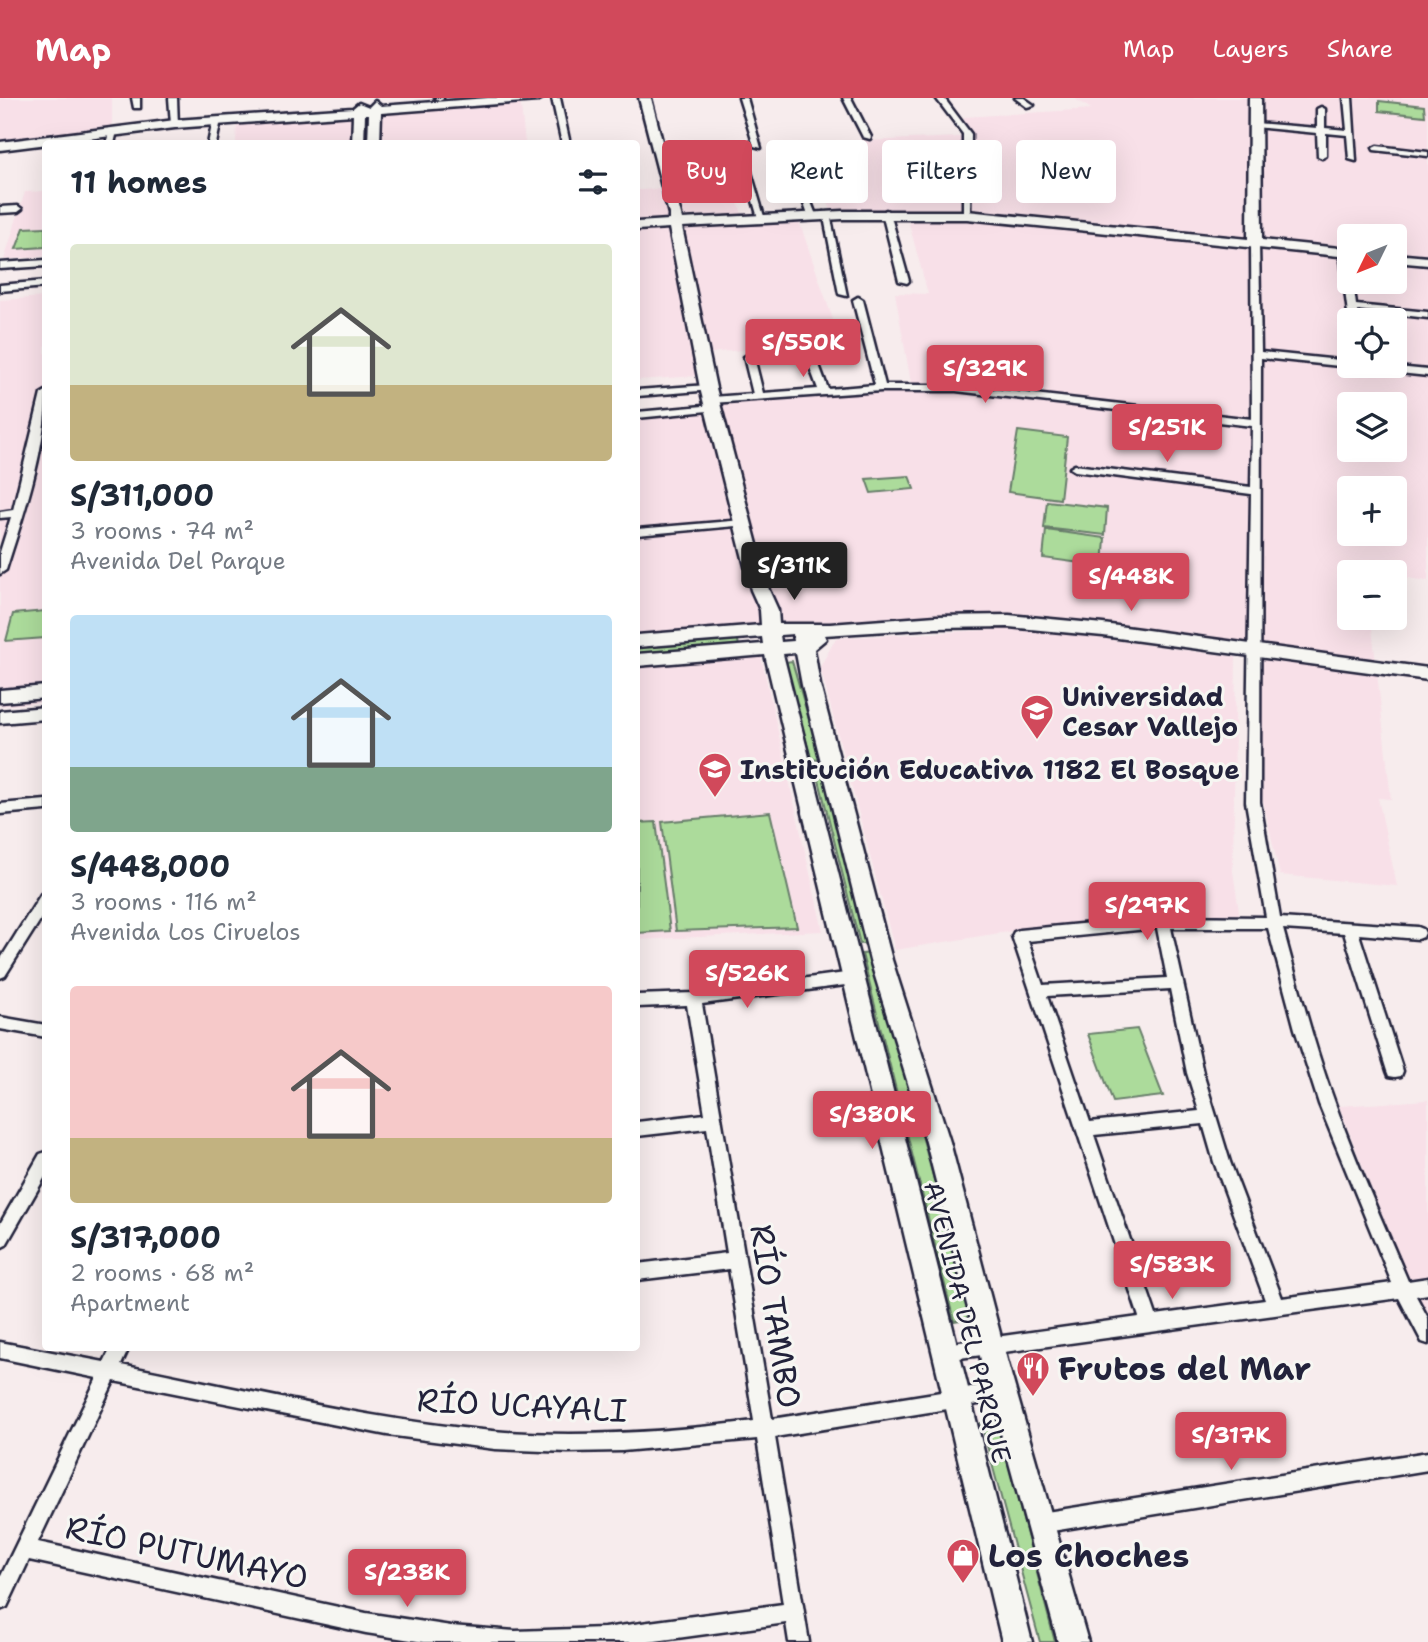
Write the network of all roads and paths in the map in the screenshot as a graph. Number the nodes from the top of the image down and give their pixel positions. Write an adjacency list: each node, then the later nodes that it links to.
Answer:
1 (173, 98): 17 (street)
2 (441, 98): 14 (main road)
3 (537, 98): 14 (main road)
4 (556, 98): 28 (street)
5 (645, 98): 45 (main road)
6 (743, 98): 31 (street)
7 (848, 98): 23 (street)
8 (940, 98): 43 (street)
9 (1018, 98): 13 (street)
10 (1255, 98): 19 (main road)
11 (1339, 98): 12 (street)
12 (1348, 98): 21 (street)
13 (1030, 105)
14 (375, 108): 15 (main road); 27 (main road)
15 (359, 109): 17 (main road); 18 (main road); 26 (main road)
16 (1321, 109): 20 (street)
17 (175, 121): 18 (main road); 22 (main road); 30 (main road)
18 (217, 121): 25 (street)
19 (1255, 125): 20 (street); 47 (main road)
20 (1321, 131): 21 (street); 34 (street)
21 (1351, 134): 35 (street)
22 (111, 137): 24 (main road)
23 (867, 137)
24 (56, 140)
25 (213, 140)
26 (358, 140)
27 (374, 140)
28 (565, 140)
29 (42, 141): 30 (main road)
30 (0, 143)
31 (758, 146)
32 (1377, 148): 33 (street)
33 (1428, 154)
34 (1322, 156)
35 (1353, 159)
36 (752, 186): 44 (street)
37 (807, 203): 42 (street)
38 (18, 209): 39 (street)
39 (0, 210)
40 (886, 213): 41 (main road); 43 (main road); 53 (street)
41 (827, 214): 42 (main road); 56 (street)
42 (812, 215): 44 (main road)
43 (967, 215): 47 (main road)
44 (762, 218): 45 (main road)
45 (675, 223): 46 (main road); 71 (main road)
46 (640, 226)
47 (1255, 243): 48 (main road); 61 (street)
48 (1337, 252)
49 (1407, 259): 50 (main road)
50 (1428, 261)
51 (42, 263): 52 (street)
52 (0, 266)
53 (904, 281)
54 (42, 285): 55 (street)
55 (0, 288)
56 (844, 294)
57 (1351, 294): 59 (street)
58 (858, 300): 67 (street)
59 (1352, 307): 60 (street)
60 (1428, 315)
61 (1256, 354): 64 (street); 74 (street)
62 (811, 357): 68 (street)
63 (749, 358): 70 (street)
64 (1337, 364)
65 (1407, 371): 66 (street)
66 (1428, 373)
67 (881, 387): 68 (street); 74 (street)
68 (824, 392): 70 (street)
69 (640, 393): 71 (street)
70 (759, 397): 71 (street)
71 (711, 399): 72 (street); 79 (main road)
72 (640, 414)
73 (42, 419): 77 (street)
74 (1257, 423): 76 (street)
75 (1075, 468): 76 (street)
76 (1256, 491): 86 (street)
77 (18, 513): 78 (street); 81 (street)
78 (0, 515)
79 (743, 523): 80 (street); 82 (main road)
80 (640, 532)
81 (0, 569)
82 (769, 610): 83 (main road); 84 (main road)
83 (803, 637): 84 (main road); 86 (main road); 93 (main road, AVENIDA DEL PARQUE)
84 (771, 639): 85 (main road); 87 (main road); 94 (main road, AVENIDA DEL PARQUE)
85 (640, 641)
86 (1253, 650): 88 (main road); 99 (street)
87 (640, 660)
88 (1428, 674)
89 (42, 692): 90 (main road)
90 (0, 696)
91 (42, 713): 92 (main road)
92 (0, 717)
93 (831, 764): 94 (main road); 124 (main road, AVENIDA DEL PARQUE)
94 (801, 766): 103 (main road, AVENIDA DEL PARQUE)
95 (42, 805): 96 (street)
96 (0, 809)
97 (42, 904): 102 (street)
98 (1163, 922): 99 (street); 104 (street); 105 (street)
99 (1274, 923): 100 (street); 120 (street)
100 (1350, 928): 101 (street); 110 (street)
101 (1418, 933)
102 (0, 972)
103 (853, 978): 106 (street); 127 (main road, AVENIDA DEL PARQUE)
104 (1175, 984): 105 (street); 111 (street)
105 (1037, 992): 114 (street)
106 (695, 999): 107 (street); 112 (street, RÍO TAMBO)
107 (640, 1002)
108 (0, 1023): 109 (street)
109 (42, 1030)
110 (1395, 1071)
111 (1209, 1117): 114 (street); 121 (street)
112 (714, 1120): 113 (street); 117 (street, RÍO TAMBO)
113 (640, 1129)
114 (1083, 1129): 122 (street)
115 (42, 1166): 116 (street)
116 (0, 1240)
117 (737, 1260): 118 (street); 131 (street, RÍO TAMBO)
118 (640, 1272)
119 (1428, 1286): 120 (street)
120 (1403, 1289): 121 (street); 123 (street)
121 (1276, 1306): 122 (street)
122 (1150, 1324): 124 (street)
123 (1428, 1336)
124 (990, 1346): 127 (street); 129 (main road, AVENIDA DEL PARQUE)
125 (0, 1350): 128 (street, RÍO UCAYALI)
126 (119, 1351): 128 (street)
127 (945, 1352): 130 (main road, AVENIDA DEL PARQUE)
128 (109, 1371): 131 (street, RÍO UCAYALI); 134 (street)
129 (1003, 1391): 130 (street, RÍO UCAYALI); 133 (main road, AVENIDA DEL PARQUE)
130 (957, 1399): 131 (street, RÍO UCAYALI); 139 (main road, AVENIDA DEL PARQUE)
131 (764, 1428): 136 (street, RÍO TAMBO)
132 (1428, 1461): 133 (street)
133 (1040, 1523): 140 (main road, AVENIDA DEL PARQUE)
134 (24, 1549): 135 (street); 137 (street, RÍO PUTUMAYO)
135 (0, 1600)
136 (794, 1612): 137 (street, RÍO PUTUMAYO); 138 (street, RÍO TAMBO)
137 (604, 1640)
138 (799, 1642)
139 (1017, 1642)
140 (1073, 1642)

